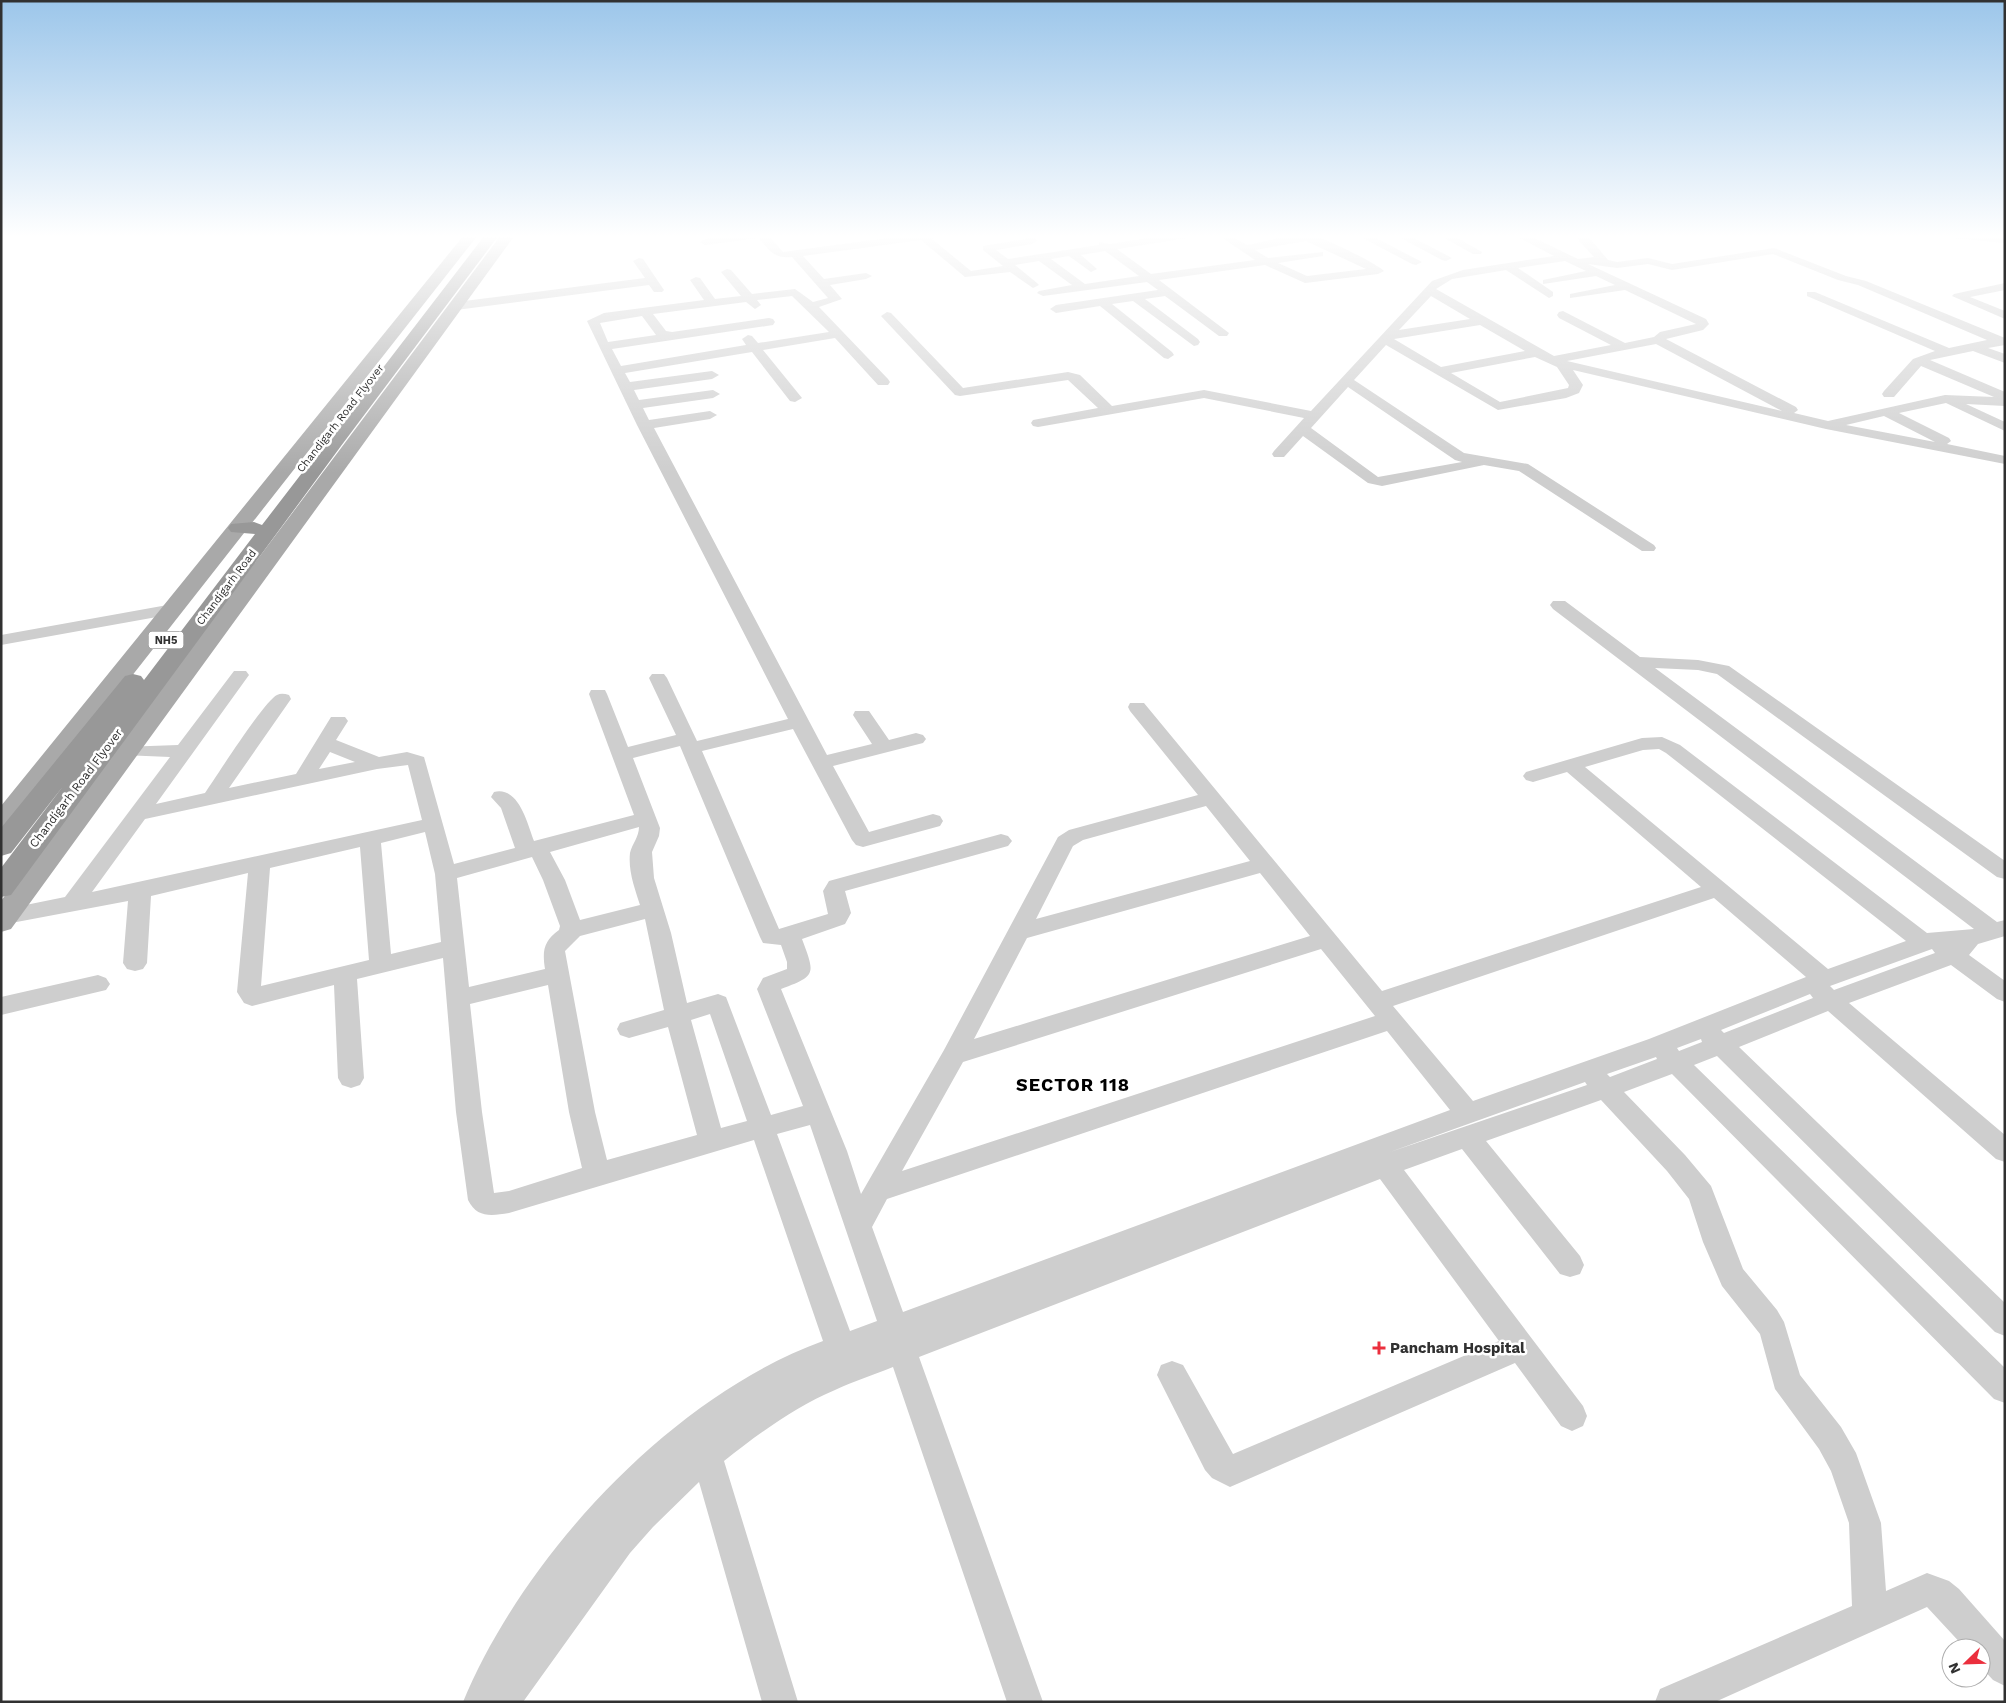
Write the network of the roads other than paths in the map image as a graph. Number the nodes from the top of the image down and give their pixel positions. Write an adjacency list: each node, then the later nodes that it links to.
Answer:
1 (411, 314): 69 (main road)
2 (419, 314): 69 (highway, Chandigarh Road Flyover / NH5)
3 (434, 314): 68 (highway, Chandigarh Road Flyover / NH5)
4 (449, 314): 68 (main road)
5 (627, 314): 34 (street)
6 (647, 314): 24 (street)
7 (763, 314): 20 (street)
8 (819, 314): 23 (street)
9 (1118, 314): 37 (street)
10 (1158, 314): 28 (street)
11 (1198, 314): 22 (street)
12 (1406, 314): 25 (street)
13 (1471, 314): 19 (street)
14 (1684, 314): 29 (street)
15 (1858, 314): 35 (street)
16 (1939, 314): 26 (street)
17 (1563, 315): 31 (street)
18 (887, 316): 55 (street)
19 (1482, 321): 25 (street); 36 (street)
20 (769, 322): 21 (street); 27 (street)
21 (738, 327): 24 (street); 33 (street)
22 (1224, 333)
23 (838, 334): 27 (street); 45 (street)
24 (666, 335): 34 (street)
25 (1385, 337): 42 (street); 44 (street)
26 (2003, 341): 32 (street)
27 (785, 342): 33 (street)
28 (1194, 342)
29 (1664, 343): 31 (street); 52 (street); 60 (street)
30 (688, 346): 34 (street)
31 (1622, 346): 40 (street)
32 (1975, 347): 35 (street); 38 (street)
33 (754, 348): 41 (street); 50 (street)
34 (608, 352): 41 (street)
35 (1947, 352): 39 (street)
36 (1537, 353): 40 (street); 42 (street)
37 (1168, 355)
38 (2005, 359)
39 (1921, 360): 48 (street); 49 (street)
40 (1557, 362): 42 (street); 52 (street)
41 (618, 370): 46 (street)
42 (1438, 371)
43 (712, 375): 46 (street)
44 (1346, 380): 58 (street); 67 (street)
45 (882, 382)
46 (625, 387): 54 (street)
47 (713, 394): 54 (street)
48 (1889, 394)
49 (2005, 397)
50 (795, 398)
51 (1945, 399): 53 (street); 56 (street); 62 (street)
52 (1718, 401): 60 (street)
53 (2005, 402)
54 (635, 405): 61 (street)
55 (1109, 411): 58 (street); 59 (street)
56 (1886, 412): 60 (street); 65 (street)
57 (710, 414): 61 (street)
58 (1313, 416): 63 (street)
59 (1038, 423)
60 (1819, 424): 65 (street)
61 (644, 425): 84 (street)
62 (2005, 427)
63 (1302, 428): 64 (street); 67 (street)
64 (1279, 454)
65 (1972, 454): 66 (street)
66 (2005, 460)
67 (1481, 462): 70 (street)
68 (312, 482): 77 (main road); 79 (highway, Chandigarh Road / NH5)
69 (252, 523): 72 (main road); 92 (highway, NH5)
70 (1648, 548)
71 (1558, 605): 74 (street)
72 (172, 609): 73 (street); 92 (main road)
73 (1, 640)
74 (1635, 662): 113 (street); 126 (street)
75 (240, 675): 90 (street)
76 (658, 678): 87 (street)
77 (176, 687): 79 (highway); 89 (main road)
78 (598, 694): 91 (street)
79 (145, 696): 116 (highway, Chandigarh Road Flyover / NH5)
80 (282, 699): 99 (street)
81 (1137, 707): 100 (street)
82 (862, 715): 88 (street)
83 (338, 721): 86 (street)
84 (799, 722): 87 (street); 94 (street)
85 (916, 739): 88 (street)
86 (325, 743): 93 (street); 97 (street)
87 (689, 743): 91 (street); 124 (street)
88 (884, 747): 94 (street)
89 (129, 751): 90 (street); 121 (main road)
90 (185, 751): 101 (street)
91 (622, 755): 102 (street)
92 (68, 756): 104 (main road); 109 (highway, Chandigarh Road Flyover / NH5)
93 (377, 763): 97 (street); 105 (street)
94 (820, 763): 107 (street)
95 (1571, 764): 96 (street); 117 (street); 126 (street)
96 (1533, 776)
97 (304, 778): 99 (street)
98 (501, 797): 110 (street)
99 (212, 798): 101 (street)
100 (1212, 798): 112 (street); 123 (street)
101 (138, 814): 119 (street)
102 (646, 818): 110 (street); 120 (street)
103 (933, 820): 107 (street)
104 (1, 824)
105 (432, 824): 106 (street); 115 (street)
106 (370, 838): 111 (street); 129 (street)
107 (863, 840): 114 (street)
108 (1001, 841): 114 (street)
109 (1, 848)
110 (532, 848): 115 (street); 122 (street)
111 (260, 864): 118 (street); 131 (street)
112 (1265, 864): 123 (street); 125 (street)
113 (2005, 872)
114 (880, 873): 124 (street)
115 (446, 874): 127 (street)
116 (1, 888)
117 (1718, 889): 133 (street); 137 (street)
118 (140, 892): 119 (street); 128 (street)
119 (71, 905): 121 (street)
120 (652, 910): 122 (street); 138 (street)
121 (4, 919)
122 (571, 930): 130 (street)
123 (1018, 932): 142 (street)
124 (789, 935): 145 (street)
125 (1326, 938): 137 (street); 142 (street)
126 (1963, 939): 133 (street); 134 (street)
127 (453, 947): 129 (street); 135 (street)
128 (135, 963)
129 (381, 966): 131 (street)
130 (558, 974): 135 (street); 151 (street)
131 (345, 975): 143 (street)
132 (98, 984): 136 (street)
133 (1822, 988): 140 (street); 149 (street)
134 (2005, 993)
135 (459, 998): 151 (street)
136 (1, 1006)
137 (1385, 1011): 146 (street); 152 (street)
138 (678, 1015): 139 (street); 147 (street); 148 (street)
139 (629, 1029)
140 (1712, 1036): 141 (street); 155 (street)
141 (1667, 1054): 144 (street); 160 (street)
142 (954, 1055): 152 (street)
143 (351, 1078)
144 (1596, 1080): 146 (street); 163 (street)
145 (819, 1112): 147 (street); 153 (street)
146 (1468, 1126): 150 (street); 154 (street)
147 (762, 1128): 148 (street); 158 (street)
148 (712, 1141): 151 (street)
149 (2005, 1151)
150 (1379, 1157): 156 (street); 157 (street)
151 (597, 1174)
152 (877, 1191): 153 (street)
153 (858, 1226): 156 (street)
154 (1570, 1265)
155 (2005, 1323)
156 (899, 1340): 158 (street); 162 (street); 168 (street)
157 (1519, 1347): 159 (street); 161 (street)
158 (841, 1349): 162 (street)
159 (1172, 1375)
160 (2005, 1389)
161 (1572, 1416)
162 (702, 1441): 165 (street); 166 (street); 167 (street)
163 (1869, 1615): 164 (street); 169 (street)
164 (2005, 1668)
165 (481, 1702)
166 (504, 1702)
167 (780, 1702)
168 (1026, 1702)
169 (1673, 1702)

